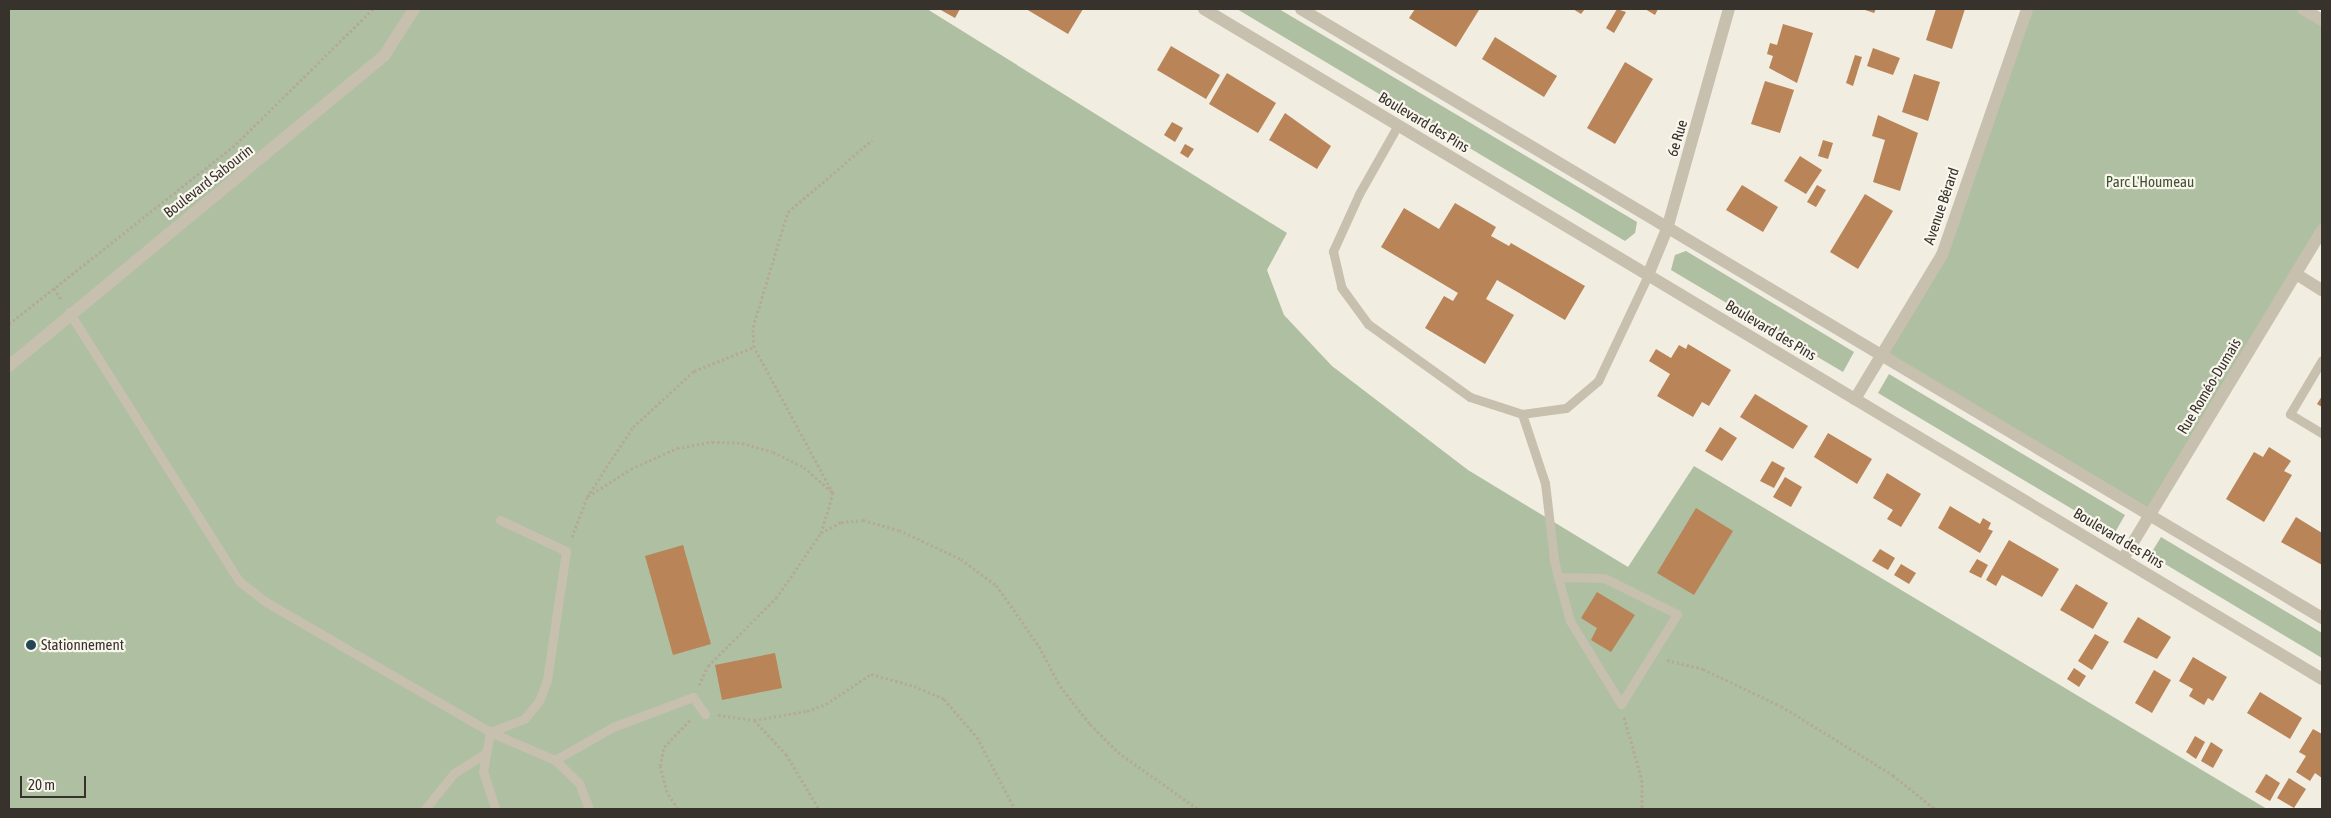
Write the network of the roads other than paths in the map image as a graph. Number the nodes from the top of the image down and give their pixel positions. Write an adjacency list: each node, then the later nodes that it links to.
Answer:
1 (414, 9): 14 (street, Boulevard Sabourin)
2 (1204, 9): 8 (street, Boulevard des Pins)
3 (1301, 9): 9 (street)
4 (1729, 9): 9 (street, 6e Rue)
5 (2027, 9): 15 (street, Avenue Bérard)
6 (2303, 9): 7 (street)
7 (2322, 20)
8 (1398, 125): 12 (street, Boulevard des Pins); 19 (lane)
9 (1667, 229): 12 (street, 6e Rue); 15 (street)
10 (2322, 230): 11 (street, Rue Roméo-Dumais)
11 (2296, 274): 13 (street); 21 (street, Rue Roméo-Dumais)
12 (1648, 275): 18 (street, Boulevard des Pins); 19 (lane)
13 (2322, 290)
14 (69, 312): 17 (street, Boulevard Sabourin); 28 (lane)
15 (1880, 356): 18 (street, Avenue Bérard); 21 (street)
16 (2322, 360): 20 (lane)
17 (9, 366)
18 (1855, 399): 23 (street, Boulevard des Pins)
19 (1522, 414): 24 (lane)
20 (2322, 433)
21 (2149, 516): 23 (street, Rue Roméo-Dumais); 25 (street)
22 (500, 520): 28 (lane)
23 (2123, 559): 26 (street, Boulevard des Pins)
24 (1558, 577): 24 (lane)
25 (2322, 618)
26 (2322, 678)
27 (705, 714): 30 (lane)
28 (490, 732): 29 (lane); 30 (lane)
29 (486, 753): 31 (lane); 32 (lane)
30 (555, 760): 33 (lane)
31 (425, 809)
32 (495, 809)
33 (589, 809)

